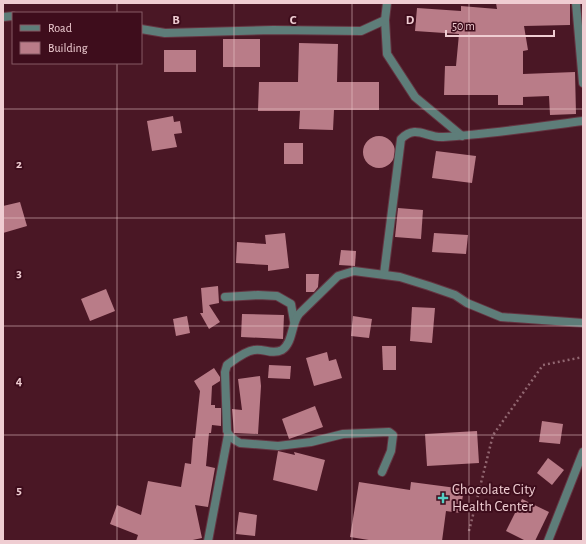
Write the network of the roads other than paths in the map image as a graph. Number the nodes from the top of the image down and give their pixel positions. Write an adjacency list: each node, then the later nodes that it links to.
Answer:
1 (387, 3): 3 (street)
2 (576, 3): 5 (street)
3 (385, 20): 4 (street); 7 (street)
4 (142, 29)
5 (583, 82)
6 (583, 121): 7 (street)
7 (462, 136): 8 (street)
8 (384, 274): 10 (street); 11 (street)
9 (225, 297): 10 (street)
10 (294, 320): 12 (street)
11 (583, 324)
12 (228, 435): 14 (street); 15 (street)
13 (583, 452): 16 (street)
14 (382, 472)
15 (208, 541)
16 (548, 541)

